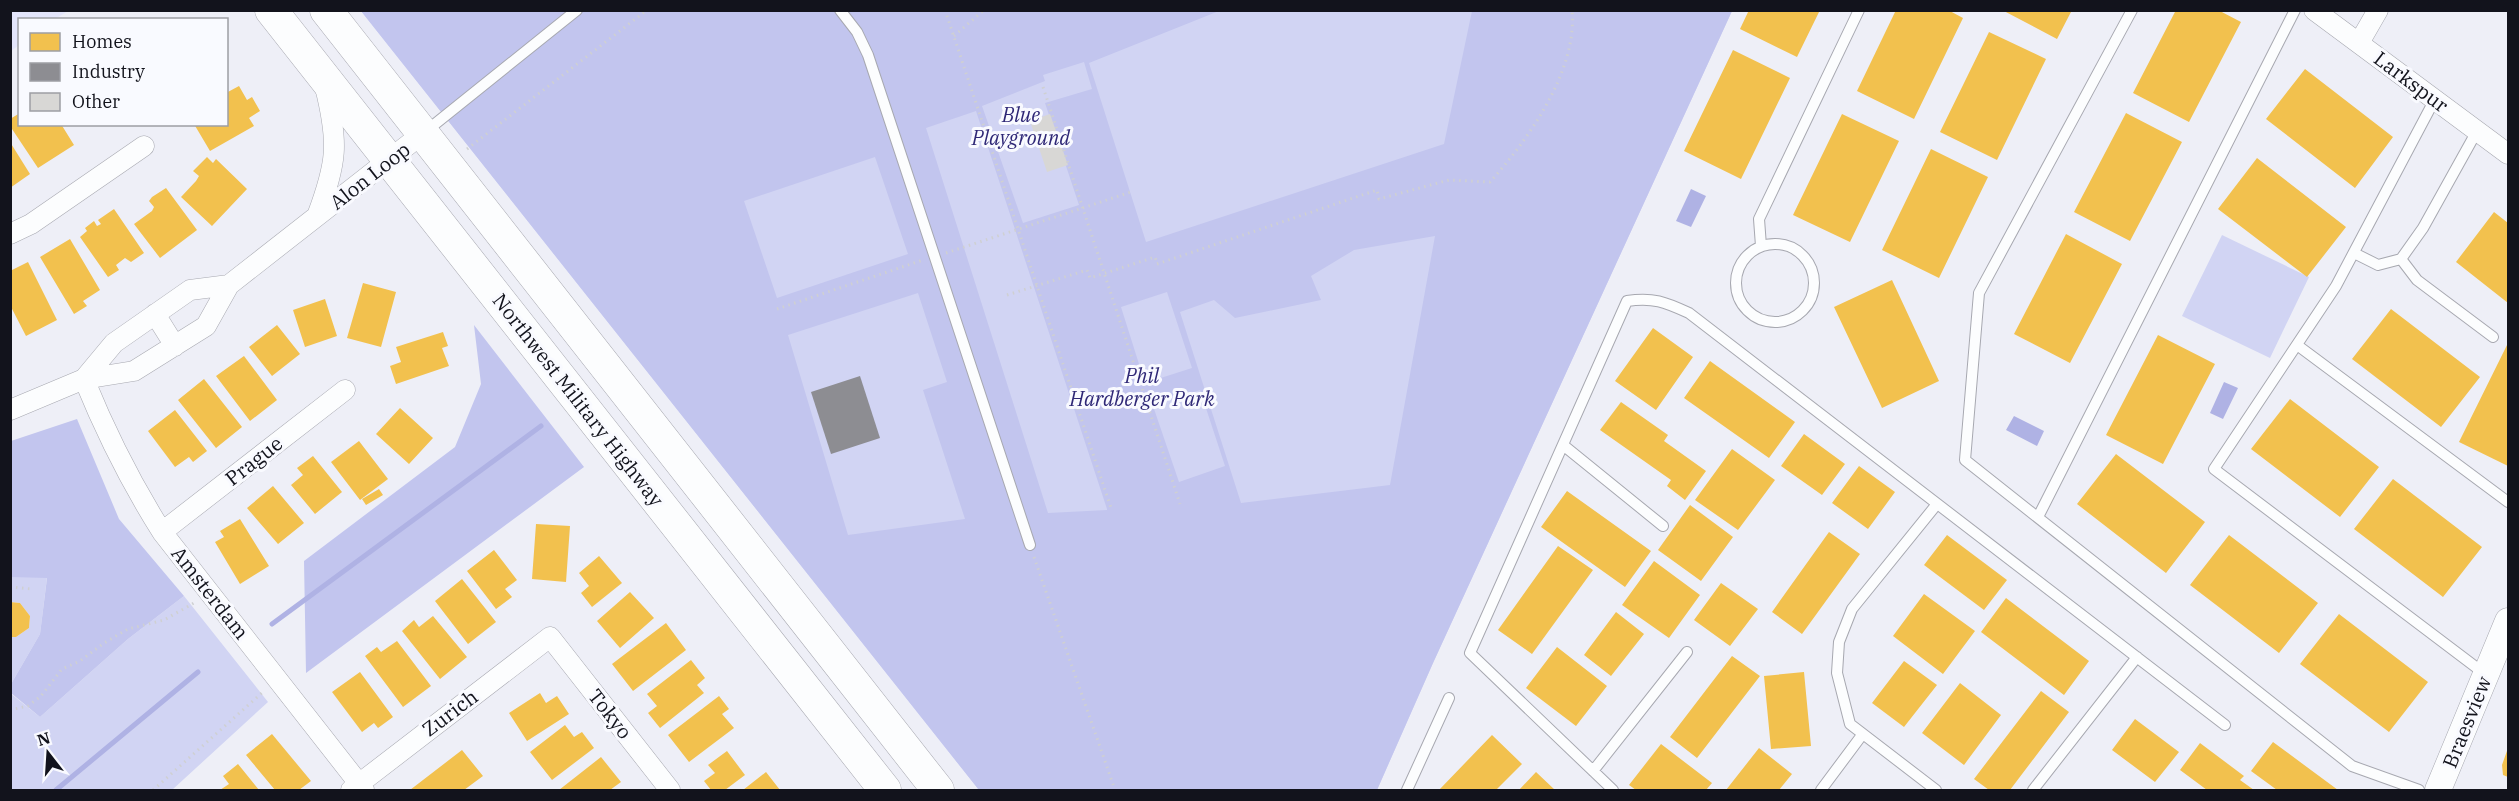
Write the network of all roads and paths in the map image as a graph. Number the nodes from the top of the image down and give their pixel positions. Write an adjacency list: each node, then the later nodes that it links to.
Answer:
1 (271, 10): 16 (main road, Northwest Military Highway)
2 (326, 10): 20 (main road)
3 (577, 10): 20 (lane)
4 (647, 10): 22 (path)
5 (840, 10): 32 (lane)
6 (945, 10): 14 (path)
7 (984, 10): 14 (path)
8 (1572, 10): 34 (path)
9 (1859, 10): 30 (lane)
10 (2132, 10): 51 (lane)
11 (2295, 10): 51 (lane)
12 (2314, 10): 15 (street, Larkspur)
13 (2378, 10): 15 (street)
14 (954, 36): 28 (path)
15 (2359, 43): 18 (street, Larkspur)
16 (322, 76): 24 (main road, Northwest Military Highway); 27 (street, Alon Loop)
17 (1043, 87): 26 (path)
18 (2435, 99): 19 (street, Larkspur); 31 (lane)
19 (2478, 131): 23 (street, Larkspur); 33 (lane)
20 (422, 134): 24 (street, Alon Loop); 75 (main road)
21 (144, 146): 29 (street)
22 (461, 154)
23 (2508, 154)
24 (389, 161): 27 (street, Alon Loop); 74 (main road, Northwest Military Highway)
25 (1131, 192): 26 (path)
26 (1083, 207): 28 (path); 34 (path)
27 (317, 217): 35 (street, Alon Loop)
28 (1019, 229): 32 (path); 36 (path)
29 (10, 234)
30 (1761, 246): 30 (lane)
31 (2354, 253): 33 (lane); 41 (lane)
32 (935, 257): 38 (path); 54 (lane)
33 (2400, 259): 40 (lane)
34 (1104, 274): 36 (path); 48 (path)
35 (229, 285): 39 (street, Alon Loop); 42 (street, Alon Loop)
36 (1038, 285): 37 (path); 50 (path)
37 (1007, 295)
38 (777, 309)
39 (155, 314): 42 (street); 43 (street, Alon Loop)
40 (2493, 337)
41 (2297, 345): 47 (lane); 62 (lane)
42 (175, 346): 43 (street, Alon Loop)
43 (84, 379): 45 (street, Alon Loop); 53 (street, Amsterdam)
44 (345, 390): 53 (street, Prague)
45 (10, 410)
46 (1563, 445): 49 (lane); 52 (lane); 70 (lane)
47 (2508, 502)
48 (1180, 504)
49 (1937, 504): 61 (lane); 69 (lane)
50 (1111, 508)
51 (2038, 517): 82 (lane)
52 (1663, 526)
53 (162, 532): 71 (street, Amsterdam)
54 (1030, 545): 76 (path)
55 (10, 587): 56 (path)
56 (32, 590)
57 (199, 606): 67 (path)
58 (2508, 624): 62 (street, Braesview)
59 (550, 637): 71 (street, Zurich); 73 (street, Tokyo)
60 (1687, 651): 70 (lane)
61 (2137, 657): 68 (lane); 81 (lane)
62 (2486, 675): 83 (street, Braesview)
63 (259, 684): 64 (path)
64 (265, 691): 65 (path); 72 (path)
65 (272, 693)
66 (1449, 698): 77 (lane)
67 (10, 710)
68 (2225, 725)
69 (1862, 735): 79 (lane); 80 (lane)
70 (1593, 771): 78 (lane)
71 (358, 788)
72 (153, 790)
73 (670, 790)
74 (885, 790)
75 (938, 790)
76 (1115, 790)
77 (1407, 790)
78 (1613, 790)
79 (1821, 790)
80 (1936, 790)
81 (2033, 790)
82 (2419, 790)
83 (2439, 790)

